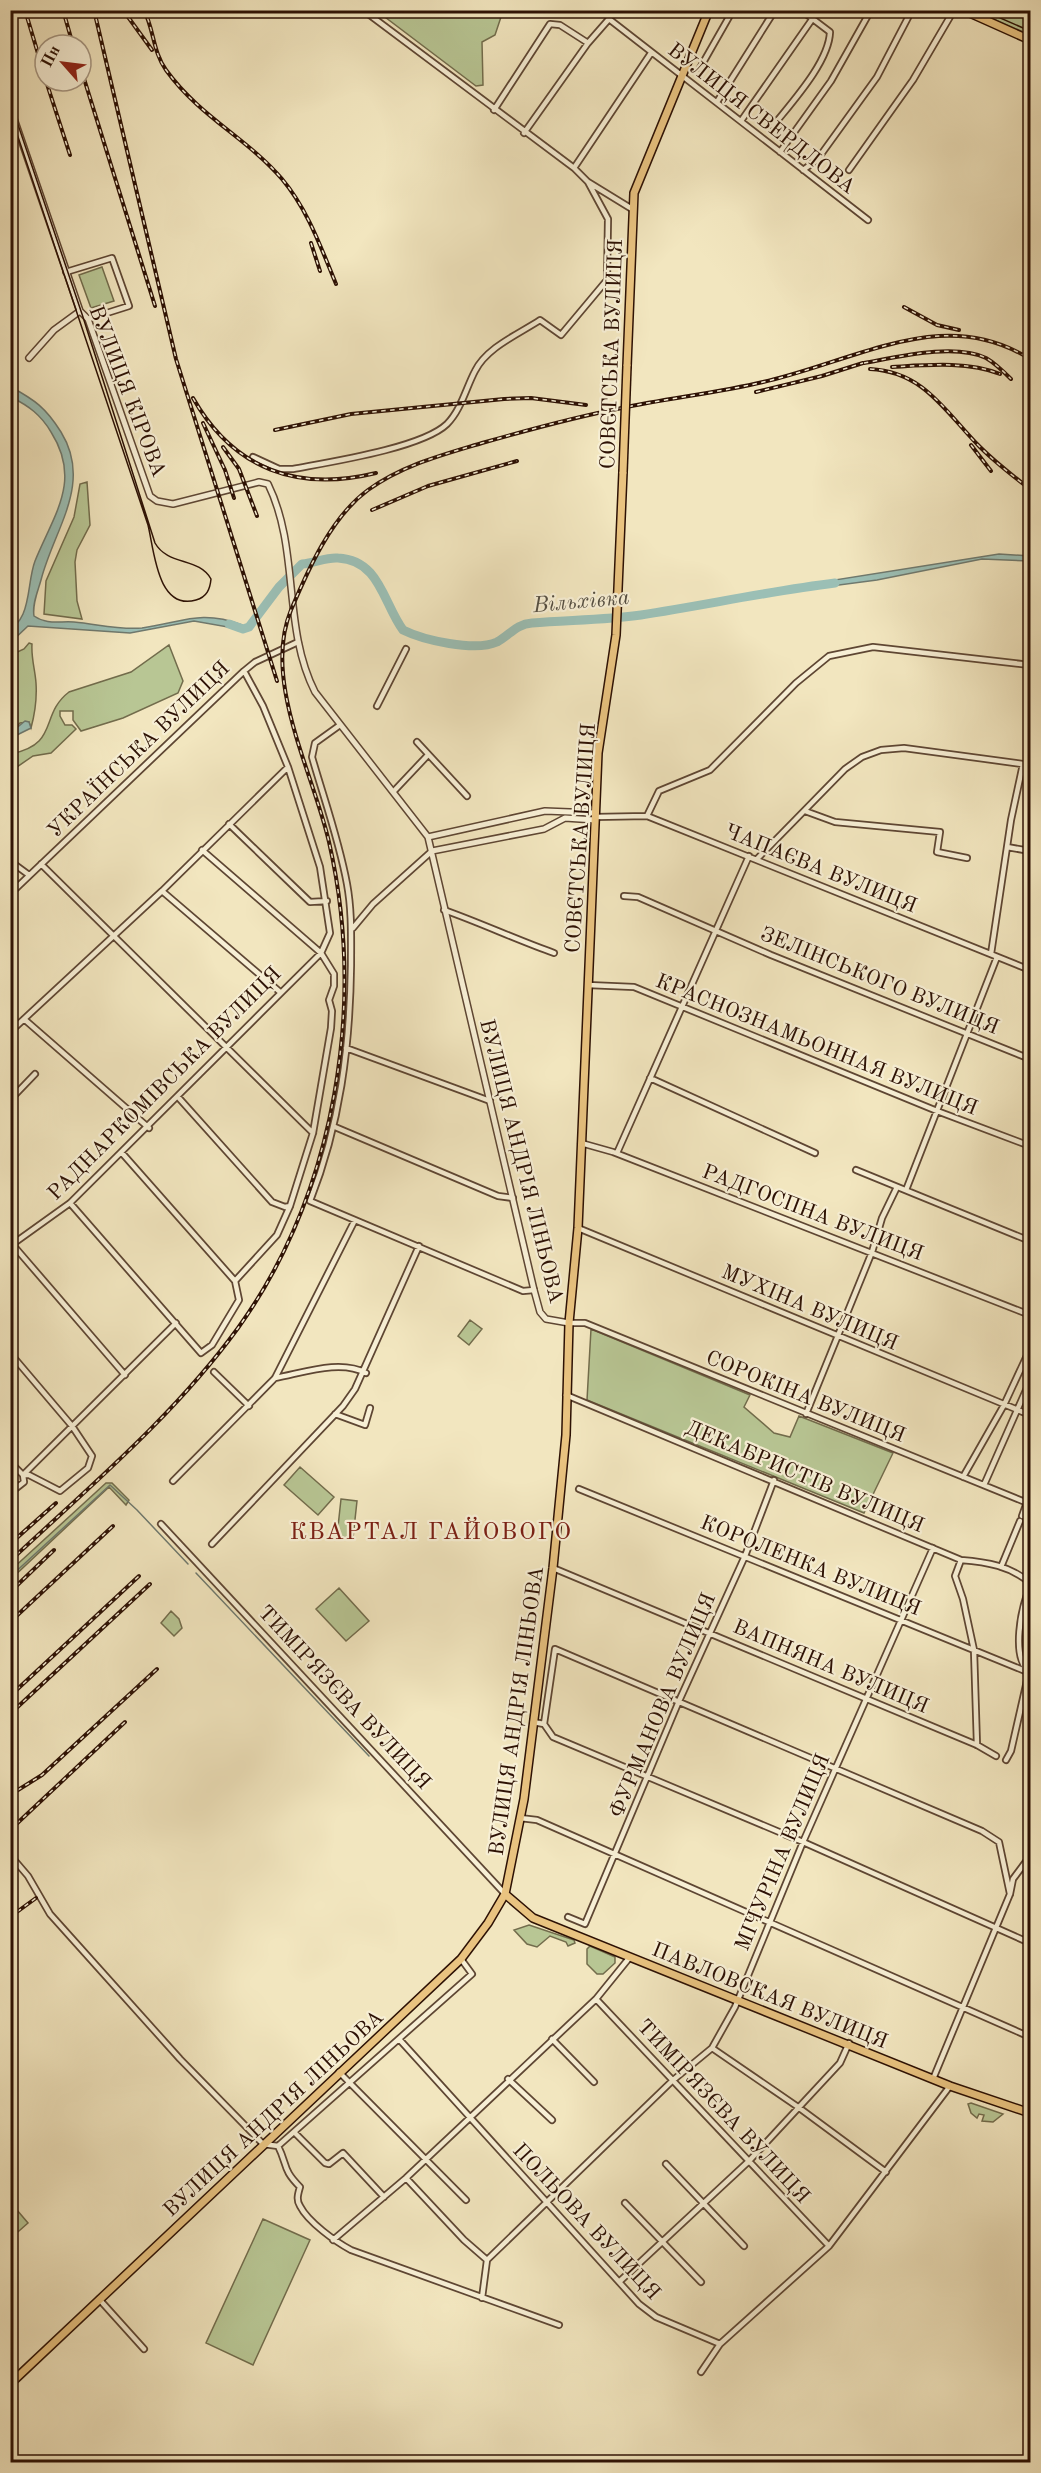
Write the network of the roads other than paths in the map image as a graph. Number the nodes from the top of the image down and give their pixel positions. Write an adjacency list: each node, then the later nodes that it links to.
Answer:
1 (363, 10): 18 (street)
2 (709, 10): 15 (main road, СОВЄТСЬКА ВУЛИЦЯ)
3 (733, 10): 14 (street)
4 (775, 10): 16 (street)
5 (801, 10): 10 (street)
6 (871, 10): 22 (street)
7 (912, 10): 24 (street)
8 (954, 10): 25 (street)
9 (963, 10): 11 (main road)
10 (813, 18): 19 (street); 20 (street)
11 (1030, 40)
12 (588, 43): 13 (street, ВУЛИЦЯ СВЕРДЛОВА); 18 (street); 21 (street)
13 (651, 53): 15 (street, ВУЛИЦЯ СВЕРДЛОВА); 23 (street)
14 (700, 68)
15 (682, 75): 16 (street, ВУЛИЦЯ СВЕРДЛОВА); 27 (main road, СОВЄТСЬКА ВУЛИЦЯ)
16 (717, 102): 19 (street, ВУЛИЦЯ СВЕРДЛОВА)
17 (10, 107): 29 (street, ВУЛИЦЯ КІРОВА)
18 (494, 110): 21 (street)
19 (741, 121): 22 (street, ВУЛИЦЯ СВЕРДЛОВА)
20 (773, 126)
21 (524, 133): 23 (street)
22 (780, 152): 24 (street, ВУЛИЦЯ СВЕРДЛОВА)
23 (574, 168): 26 (street)
24 (803, 170): 28 (street, ВУЛИЦЯ СВЕРДЛОВА)
25 (849, 170)
26 (588, 182): 27 (street); 33 (street)
27 (632, 209): 49 (main road, СОВЄТСЬКА ВУЛИЦЯ, bridge)
28 (868, 220)
29 (66, 272): 30 (street, ВУЛИЦЯ КІРОВА); 31 (street)
30 (80, 311): 31 (street, ВУЛИЦЯ КІРОВА); 32 (street)
31 (88, 319): 34 (street, ВУЛИЦЯ КІРОВА)
32 (29, 358)
33 (253, 457)
34 (287, 559): 35 (street, ВУЛИЦЯ АНДРІЯ ЛІНЬОВА)
35 (298, 642): 38 (street, УКРАЇНСЬКА ВУЛИЦЯ); 40 (street, ВУЛИЦЯ АНДРІЯ ЛІНЬОВА)
36 (406, 649): 39 (street)
37 (1030, 665): 50 (street)
38 (244, 671): 45 (street); 61 (street, УКРАЇНСЬКА ВУЛИЦЯ)
39 (377, 706)
40 (340, 725): 46 (street, ВУЛИЦЯ АНДРІЯ ЛІНЬОВА); 68 (street)
41 (417, 742): 42 (street)
42 (427, 756): 46 (street); 47 (street)
43 (1023, 764): 44 (street); 48 (street); 53 (street)
44 (1030, 765)
45 (288, 767): 51 (street); 66 (street)
46 (394, 791): 52 (street, ВУЛИЦЯ АНДРІЯ ЛІНЬОВА)
47 (466, 796)
48 (805, 811): 58 (street); 59 (street)
49 (595, 816): 50 (street, ЧАПАЄВА ВУЛИЦЯ); 52 (street, ЧАПАЄВА ВУЛИЦЯ); 55 (street, ЧАПАЄВА ВУЛИЦЯ); 76 (main road, СОВЄТСЬКА ВУЛИЦЯ)
50 (646, 816): 57 (street, ЧАПАЄВА ВУЛИЦЯ)
51 (229, 824): 54 (street); 66 (street)
52 (428, 837): 55 (street, ВУЛИЦЯ АНДРІЯ ЛІНЬОВА)
53 (1007, 847): 56 (street); 73 (street)
54 (202, 850): 63 (street); 71 (street)
55 (432, 851): 67 (street, ВУЛИЦЯ АНДРІЯ ЛІНЬОВА); 68 (street)
56 (1030, 851)
57 (749, 856): 59 (street, ЧАПАЄВА ВУЛИЦЯ); 69 (street)
58 (967, 858)
59 (757, 859): 73 (street, ЧАПАЄВА ВУЛИЦЯ)
60 (10, 861): 62 (street)
61 (41, 864): 62 (street, УКРАЇНСЬКА ВУЛИЦЯ); 70 (street)
62 (29, 875): 64 (street, УКРАЇНСЬКА ВУЛИЦЯ)
63 (162, 891): 70 (street); 77 (street)
64 (10, 894)
65 (624, 896): 69 (street, ЗЕЛІНСЬКОГО ВУЛИЦЯ)
66 (327, 901): 71 (street, РАДНАРКОМІВСЬКА ВУЛИЦЯ)
67 (444, 910): 72 (street); 89 (street, ВУЛИЦЯ АНДРІЯ ЛІНЬОВА)
68 (351, 930): 83 (street)
69 (716, 931): 78 (street); 81 (street, ЗЕЛІНСЬКОГО ВУЛИЦЯ)
70 (113, 935): 79 (street); 82 (street)
71 (321, 953): 77 (street, РАДНАРКОМІВСЬКА ВУЛИЦЯ); 93 (street)
72 (554, 953)
73 (991, 954): 74 (street, ЧАПАЄВА ВУЛИЦЯ)
74 (997, 957): 75 (street, ЧАПАЄВА ВУЛИЦЯ); 81 (street)
75 (1030, 970)
76 (588, 985): 78 (street, КРАСНОЗНАМЬОННАЯ ВУЛИЦЯ); 94 (main road, СОВЄТСЬКА ВУЛИЦЯ)
77 (280, 992): 82 (street, РАДНАРКОМІВСЬКА ВУЛИЦЯ)
78 (682, 1006): 86 (street); 90 (street, КРАСНОЗНАМЬОННАЯ ВУЛИЦЯ)
79 (24, 1019): 80 (street); 92 (street)
80 (10, 1032)
81 (966, 1032): 84 (street, ЗЕЛІНСЬКОГО ВУЛИЦЯ); 90 (street)
82 (228, 1046): 87 (street, РАДНАРКОМІВСЬКА ВУЛИЦЯ); 93 (street)
83 (346, 1048): 89 (street); 91 (street)
84 (1030, 1059)
85 (35, 1074): 88 (street)
86 (650, 1078): 97 (street); 98 (street)
87 (178, 1097): 92 (street, РАДНАРКОМІВСЬКА ВУЛИЦЯ); 104 (street)
88 (10, 1100)
89 (489, 1101): 102 (street, ВУЛИЦЯ АНДРІЯ ЛІНЬОВА)
90 (937, 1111): 95 (street, КРАСНОЗНАМЬОННАЯ ВУЛИЦЯ); 101 (street)
91 (335, 1127): 102 (street); 105 (street)
92 (149, 1128): 96 (street, РАДНАРКОМІВСЬКА ВУЛИЦЯ)
93 (313, 1133): 104 (street)
94 (582, 1143): 97 (street, РАДГОСПНА ВУЛИЦЯ); 106 (main road, СОВЄТСЬКА ВУЛИЦЯ)
95 (1030, 1146)
96 (122, 1153): 103 (street, РАДНАРКОМІВСЬКА ВУЛИЦЯ); 111 (street)
97 (617, 1153): 110 (street, РАДГОСПНА ВУЛИЦЯ)
98 (815, 1153)
99 (856, 1170): 100 (street)
100 (897, 1186): 101 (street); 110 (street)
101 (906, 1190): 107 (street)
102 (513, 1198): 112 (street, ВУЛИЦЯ АНДРІЯ ЛІНЬОВА)
103 (70, 1203): 108 (street, РАДНАРКОМІВСЬКА ВУЛИЦЯ); 114 (street)
104 (290, 1206): 111 (street)
105 (355, 1220): 109 (street); 122 (street)
106 (578, 1228): 115 (main road, СОВЄТСЬКА ВУЛИЦЯ); 116 (street, МУХІНА ВУЛИЦЯ)
107 (1030, 1241)
108 (12, 1246): 121 (street)
109 (419, 1246): 112 (street); 120 (street)
110 (872, 1252): 113 (street, РАДГОСПНА ВУЛИЦЯ); 116 (street)
111 (235, 1281): 114 (street)
112 (534, 1290): 115 (street, ВУЛИЦЯ АНДРІЯ ЛІНЬОВА)
113 (1030, 1315)
114 (176, 1323): 121 (street)
115 (569, 1323): 124 (main road, ВУЛИЦЯ АНДРІЯ ЛІНЬОВА); 130 (street, СОРОКІНА ВУЛИЦЯ)
116 (838, 1336): 125 (street, МУХІНА ВУЛИЦЯ); 130 (street)
117 (1030, 1349): 125 (street)
118 (10, 1353): 132 (street)
119 (214, 1372): 126 (street)
120 (365, 1372): 122 (street); 129 (street)
121 (125, 1375): 132 (street)
122 (275, 1378): 126 (street)
123 (1030, 1381): 128 (street)
124 (566, 1395): 136 (street, ДЕКАБРИСТІВ ВУЛИЦЯ); 148 (main road, ВУЛИЦЯ АНДРІЯ ЛІНЬОВА)
125 (1004, 1405): 128 (street, МУХІНА ВУЛИЦЯ); 135 (street)
126 (249, 1406): 137 (street)
127 (370, 1408): 129 (street)
128 (1018, 1410): 131 (street, МУХІНА ВУЛИЦЯ); 138 (street)
129 (335, 1414): 143 (street)
130 (807, 1414): 135 (street, СОРОКІНА ВУЛИЦЯ)
131 (1030, 1415)
132 (72, 1426): 134 (street); 134 (street)
133 (10, 1462): 134 (street)
134 (23, 1475): 140 (street)
135 (963, 1477): 138 (street, СОРОКІНА ВУЛИЦЯ)
136 (774, 1480): 144 (street, ДЕКАБРИСТІВ ВУЛИЦЯ); 145 (street, ФУРМАНОВА ВУЛИЦЯ)
137 (173, 1481)
138 (984, 1485): 141 (street, СОРОКІНА ВУЛИЦЯ)
139 (579, 1490): 145 (street, КОРОЛЕНКА ВУЛИЦЯ)
140 (10, 1493)
141 (1029, 1503): 147 (street)
142 (161, 1524): 168 (street, ТИМІРЯЗЄВА ВУЛИЦЯ)
143 (212, 1544)
144 (933, 1548): 146 (street, ДЕКАБРИСТІВ ВУЛИЦЯ); 150 (street, МІЧУРІНА ВУЛИЦЯ)
145 (745, 1556): 150 (street, КОРОЛЕНКА ВУЛИЦЯ); 151 (street, ФУРМАНОВА ВУЛИЦЯ)
146 (961, 1560): 147 (street, ДЕКАБРИСТІВ ВУЛИЦЯ); 152 (street)
147 (1001, 1567): 149 (street, ДЕКАБРИСТІВ ВУЛИЦЯ)
148 (553, 1568): 151 (street, ВАПНЯНА ВУЛИЦЯ); 156 (main road, ВУЛИЦЯ АНДРІЯ ЛІНЬОВА)
149 (1030, 1585): 153 (street)
150 (903, 1620): 152 (street, КОРОЛЕНКА ВУЛИЦЯ); 154 (street, МІЧУРІНА ВУЛИЦЯ)
151 (710, 1634): 154 (street, ВАПНЯНА ВУЛИЦЯ); 155 (street, ФУРМАНОВА ВУЛИЦЯ)
152 (974, 1650): 153 (street, КОРОЛЕНКА ВУЛИЦЯ); 158 (street)
153 (1030, 1672): 160 (street)
154 (867, 1698): 158 (street, ВАПНЯНА ВУЛИЦЯ); 161 (street, МІЧУРІНА ВУЛИЦЯ)
155 (679, 1701): 157 (street); 161 (street); 162 (street, ФУРМАНОВА ВУЛИЦЯ)
156 (533, 1722): 157 (street); 163 (main road, ВУЛИЦЯ АНДРІЯ ЛІНЬОВА)
157 (544, 1724): 162 (street)
158 (977, 1745): 159 (street, ВАПНЯНА ВУЛИЦЯ)
159 (996, 1756)
160 (1006, 1760)
161 (836, 1768): 164 (street, МІЧУРІНА ВУЛИЦЯ); 169 (street)
162 (648, 1778): 164 (street); 165 (street, ФУРМАНОВА ВУЛИЦЯ)
163 (520, 1818): 165 (street); 168 (main road, ВУЛИЦЯ АНДРІЯ ЛІНЬОВА)
164 (803, 1842): 171 (street, МІЧУРІНА ВУЛИЦЯ); 172 (street)
165 (615, 1855): 170 (street, ФУРМАНОВА ВУЛИЦЯ); 171 (street)
166 (10, 1856): 196 (street)
167 (1030, 1856): 169 (street)
168 (505, 1894): 174 (main road, ПАВЛОВСКАЯ ВУЛИЦЯ); 175 (main road, ВУЛИЦЯ АНДРІЯ ЛІНЬОВА)
169 (1010, 1894): 172 (street)
170 (568, 1917)
171 (770, 1921): 177 (street, МІЧУРІНА ВУЛИЦЯ); 178 (street)
172 (996, 1930): 173 (street); 178 (street)
173 (1030, 1943)
174 (630, 1958): 176 (street); 177 (main road, ПАВЛОВСКАЯ ВУЛИЦЯ)
175 (461, 1959): 180 (street); 184 (main road, ВУЛИЦЯ АНДРІЯ ЛІНЬОВА)
176 (596, 1999): 181 (street); 187 (street, ТИМІРЯЗЄВА ВУЛИЦЯ)
177 (738, 1999): 182 (main road, ПАВЛОВСКАЯ ВУЛИЦЯ); 183 (street, МІЧУРІНА ВУЛИЦЯ)
178 (963, 2007): 179 (street); 186 (street)
179 (1030, 2037)
180 (399, 2039): 189 (street); 193 (street, ПОЛЬОВА ВУЛИЦЯ)
181 (552, 2039): 185 (street); 188 (street)
182 (849, 2043): 186 (main road, ПАВЛОВСКАЯ ВУЛИЦЯ); 191 (street)
183 (712, 2048): 187 (street, МІЧУРІНА ВУЛИЦЯ); 191 (street)
184 (339, 2072): 189 (street); 196 (main road, ВУЛИЦЯ АНДРІЯ ЛІНЬОВА)
185 (508, 2079): 193 (street); 194 (street)
186 (933, 2079): 190 (main road, ПАВЛОВСКАЯ ВУЛИЦЯ)
187 (672, 2081): 199 (street, ТИМІРЯЗЄВА ВУЛИЦЯ); 206 (street, МІЧУРІНА ВУЛИЦЯ)
188 (594, 2082)
189 (351, 2083): 195 (street); 198 (street)
190 (950, 2086): 192 (main road, ПАВЛОВСКАЯ ВУЛИЦЯ); 201 (street)
191 (798, 2107): 199 (street); 201 (street)
192 (1030, 2113)
193 (469, 2118): 198 (street); 206 (street, ПОЛЬОВА ВУЛИЦЯ)
194 (552, 2120)
195 (294, 2133): 197 (street); 203 (street)
196 (263, 2144): 197 (street); 216 (main road, ВУЛИЦЯ АНДРІЯ ЛІНЬОВА)
197 (278, 2146): 208 (street)
198 (427, 2158): 202 (street); 204 (street)
199 (749, 2161): 207 (street); 211 (street, ТИМІРЯЗЄВА ВУЛИЦЯ)
200 (666, 2164): 207 (street)
201 (886, 2172): 211 (street)
202 (405, 2178): 203 (street); 212 (street)
203 (384, 2197): 208 (street)
204 (466, 2200)
205 (625, 2203): 209 (street)
206 (547, 2204): 212 (street, МІЧУРІНА ВУЛИЦЯ); 213 (street, ПОЛЬОВА ВУЛИЦЯ)
207 (703, 2205): 209 (street); 210 (street)
208 (333, 2240): 215 (street)
209 (664, 2242): 213 (street); 214 (street)
210 (744, 2246)
211 (829, 2246): 218 (street)
212 (487, 2260): 215 (street)
213 (619, 2282): 218 (street, ПОЛЬОВА ВУЛИЦЯ)
214 (701, 2282)
215 (482, 2298): 217 (street)
216 (99, 2299): 219 (street); 221 (main road, ВУЛИЦЯ АНДРІЯ ЛІНЬОВА)
217 (559, 2325)
218 (720, 2344): 220 (street)
219 (144, 2349)
220 (701, 2372)
221 (10, 2384)

